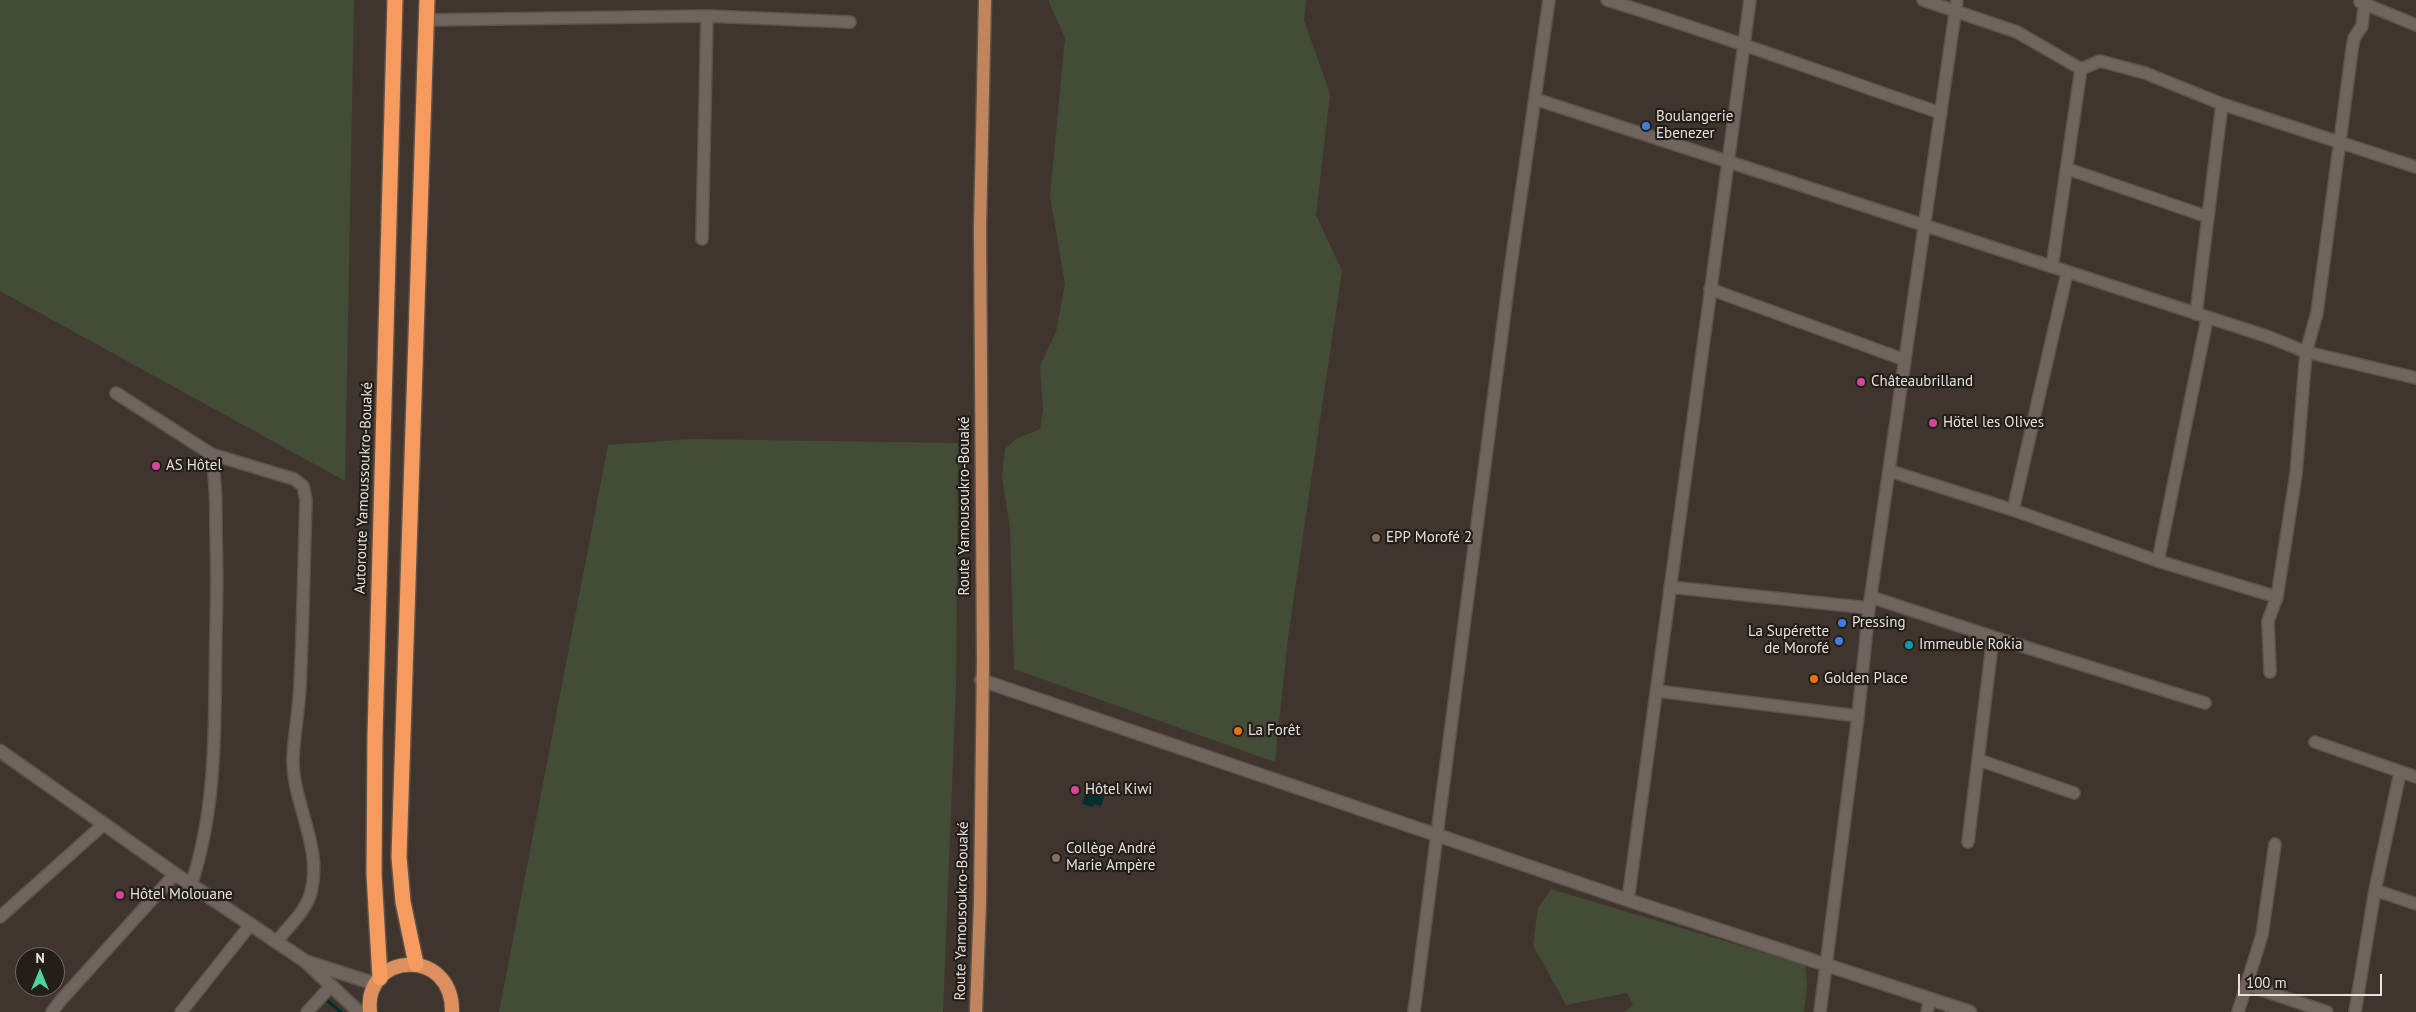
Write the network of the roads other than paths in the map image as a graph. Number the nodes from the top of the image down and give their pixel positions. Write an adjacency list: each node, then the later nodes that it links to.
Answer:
1 (395, 0): 68 (highway, Autoroute Yamoussoukro-Bouaké)
2 (427, 0): 11 (highway)
3 (985, 0): 43 (main road, Route Yamousoukro-Bouaké)
4 (1549, 0): 16 (street)
5 (1607, 0): 14 (street)
6 (1750, 0): 14 (street)
7 (1923, 0): 9 (street)
8 (2363, 2): 13 (street); 19 (street)
9 (1956, 6): 15 (street); 18 (street)
10 (708, 16): 11 (street); 12 (street); 25 (street)
11 (426, 20): 66 (highway)
12 (850, 22)
13 (2416, 25)
14 (1744, 46): 18 (street); 20 (street)
15 (2082, 69): 17 (street); 22 (street)
16 (1535, 99): 20 (street); 54 (street)
17 (2222, 104): 19 (street); 23 (street)
18 (1941, 113): 24 (street)
19 (2339, 140): 21 (street); 30 (street)
20 (1727, 163): 24 (street); 28 (street)
21 (2416, 167)
22 (2068, 169): 23 (street); 26 (street)
23 (2208, 217): 29 (street)
24 (1925, 227): 26 (street); 31 (street)
25 (702, 239)
26 (2052, 268): 27 (street)
27 (2067, 273): 29 (street); 36 (street)
28 (1710, 289): 31 (street); 38 (street)
29 (2201, 316): 30 (street); 37 (street)
30 (2306, 352): 32 (street); 39 (street)
31 (1905, 360): 35 (street)
32 (2416, 378)
33 (116, 393): 34 (street)
34 (211, 454): 58 (street); 64 (street)
35 (1890, 471): 36 (street); 40 (street)
36 (2013, 510): 37 (street)
37 (2158, 561): 39 (street)
38 (1670, 587): 40 (street); 44 (street)
39 (2277, 596): 42 (street)
40 (1870, 602): 41 (street); 46 (street)
41 (1993, 637): 45 (street); 49 (street)
42 (2270, 672)
43 (981, 680): 54 (street); 78 (main road, Route Yamousoukro-Bouaké)
44 (1657, 691): 46 (street); 60 (street)
45 (2205, 702)
46 (1858, 716): 67 (street)
47 (2315, 742): 50 (street)
48 (0, 750): 53 (street)
49 (1979, 760): 52 (street); 55 (street)
50 (2400, 773): 51 (street); 59 (street)
51 (2416, 777)
52 (2074, 793)
53 (104, 824): 57 (street); 62 (street)
54 (1437, 835): 60 (street); 79 (street)
55 (1968, 842)
56 (2274, 844): 69 (street)
57 (175, 874): 58 (street); 73 (street)
58 (192, 885): 63 (street)
59 (2375, 890): 61 (street); 85 (street)
60 (1628, 900): 67 (street)
61 (2416, 904)
62 (0, 917)
63 (251, 924): 64 (street); 74 (street)
64 (277, 941): 65 (street)
65 (305, 961): 68 (street); 70 (street)
66 (416, 964): 68 (highway); 72 (highway)
67 (1826, 965): 71 (street); 80 (street)
68 (378, 981): 77 (highway)
69 (2247, 985): 83 (street); 84 (street)
70 (331, 986): 75 (street); 76 (street)
71 (1930, 999): 81 (street); 82 (street)
72 (453, 1008)
73 (52, 1012)
74 (181, 1012)
75 (307, 1012)
76 (359, 1012)
77 (370, 1012)
78 (976, 1012)
79 (1414, 1012)
80 (1820, 1012)
81 (1927, 1012)
82 (1970, 1012)
83 (2238, 1012)
84 (2327, 1012)
85 (2354, 1012)

